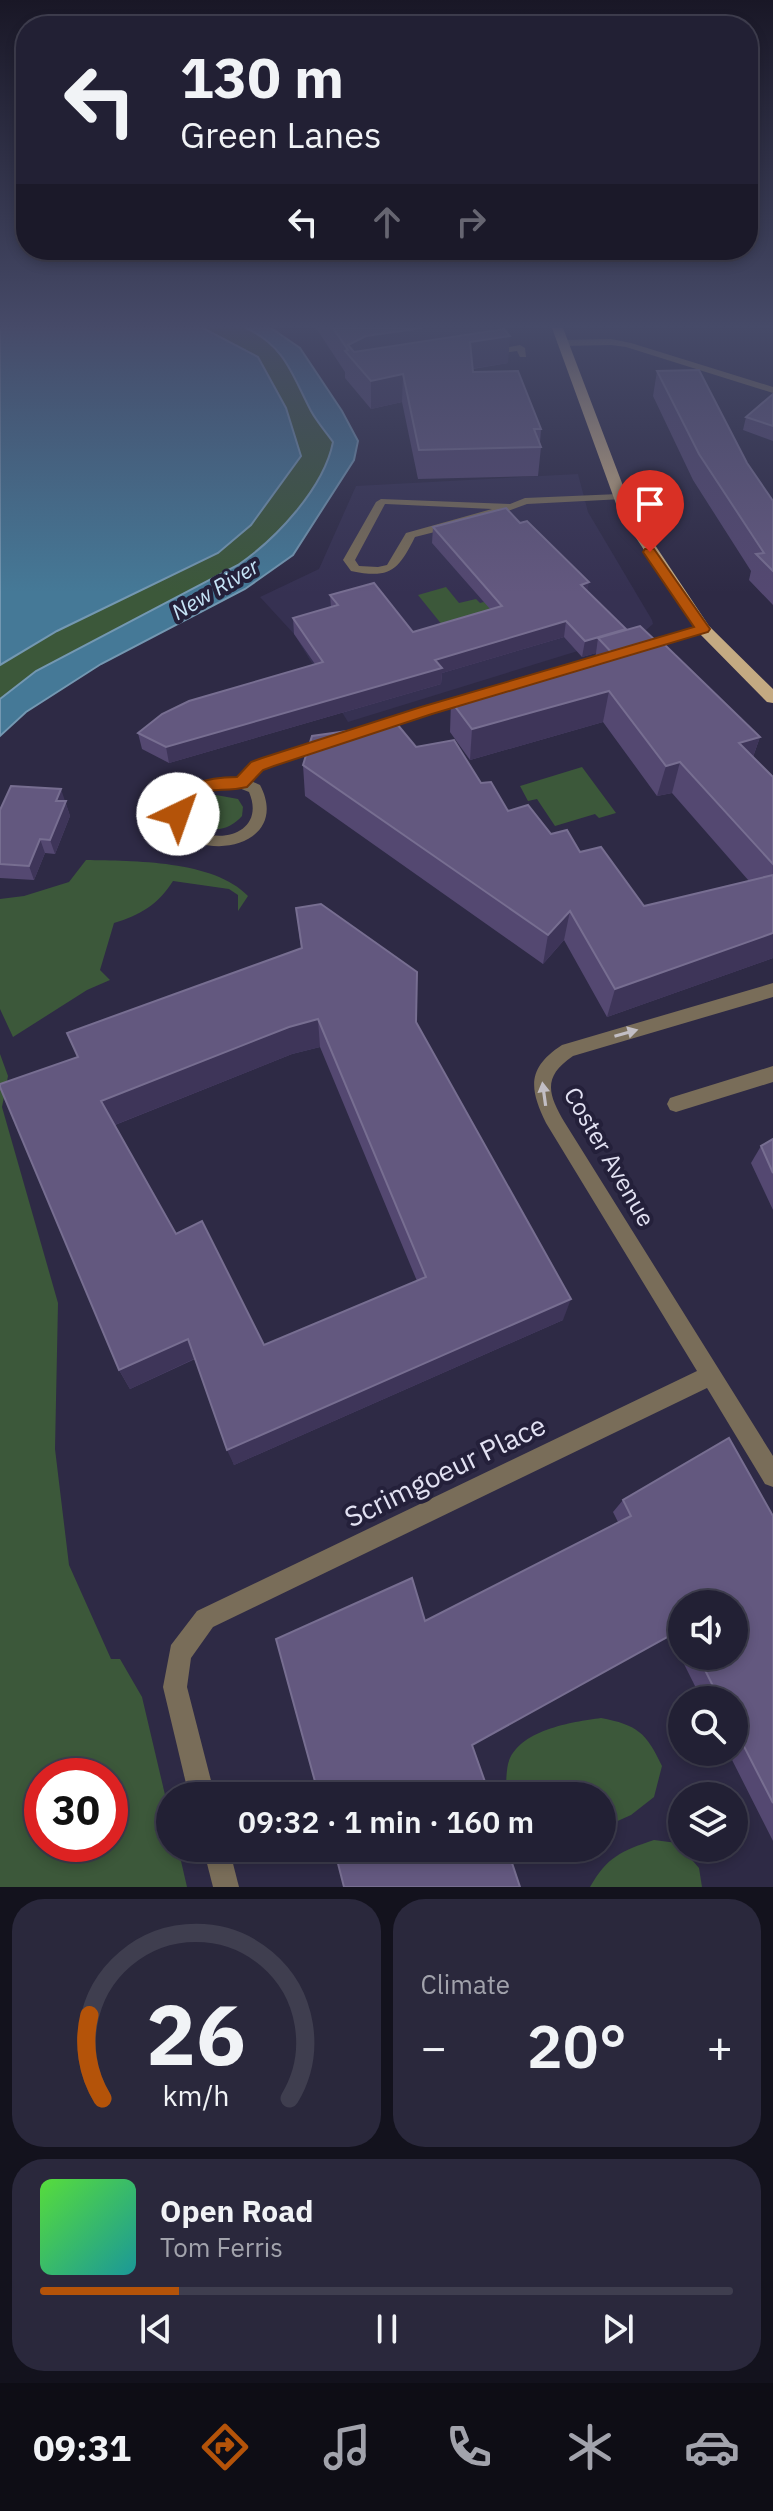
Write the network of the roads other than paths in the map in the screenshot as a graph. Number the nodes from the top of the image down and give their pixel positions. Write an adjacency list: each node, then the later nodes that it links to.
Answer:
1 (589, 416): 2 (main road)
2 (619, 497): 3 (street); 5 (main road)
3 (517, 511)
4 (435, 528): 4 (street)
5 (703, 629): 6 (street); 8 (main road)
6 (500, 688)
7 (485, 693): 9 (street)
8 (773, 698)
9 (241, 783): 9 (street)
10 (773, 990): 13 (street, Coster Avenue, one-way to 10)
11 (773, 1074): 12 (street)
12 (676, 1104)
13 (710, 1376): 14 (street, Coster Avenue); 15 (street, Scrimgoeur Place)
14 (773, 1476)
15 (199, 1782)
16 (220, 1862): 17 (street)
17 (226, 1887)

